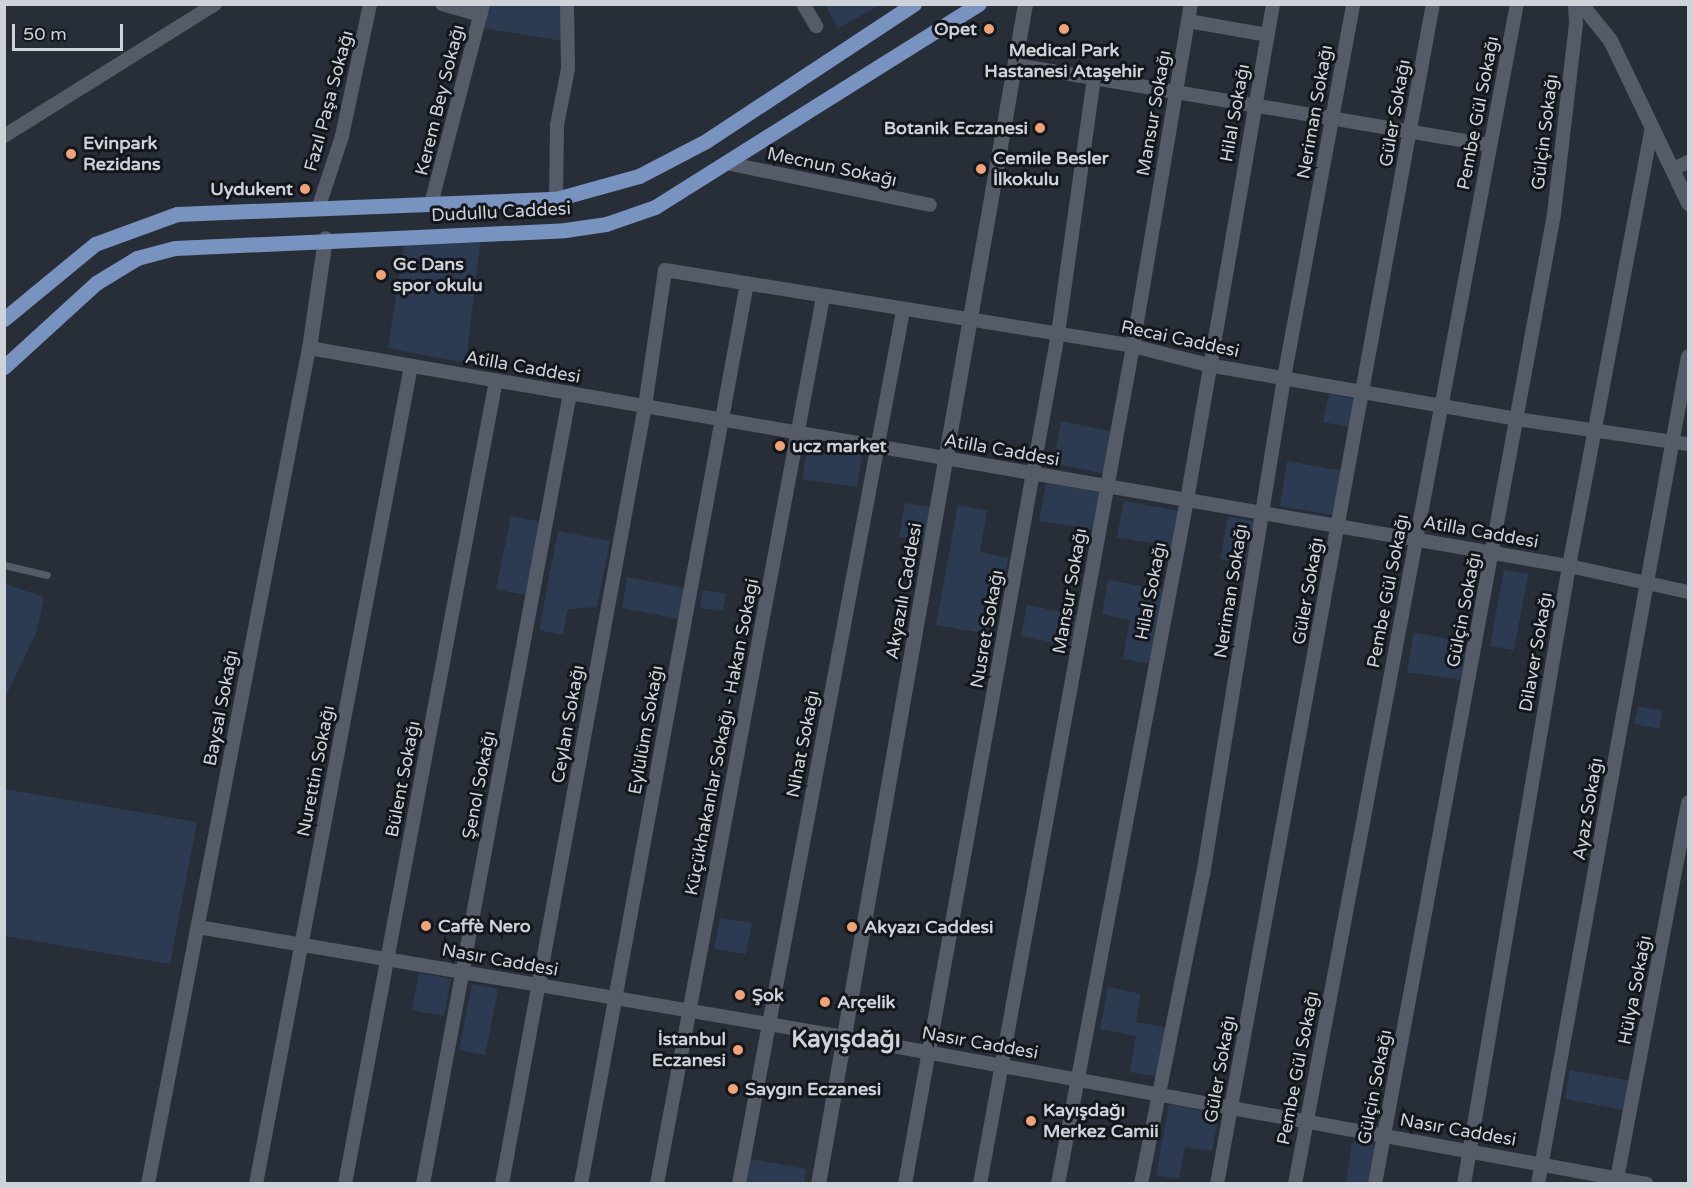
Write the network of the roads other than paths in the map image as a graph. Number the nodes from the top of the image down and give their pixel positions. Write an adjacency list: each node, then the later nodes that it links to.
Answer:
1 (214, 4): 27 (street)
2 (370, 4): 36 (street, Fazıl Paşa Sokağı)
3 (442, 4): 16 (street)
4 (567, 4): 32 (street)
5 (803, 4): 18 (street)
6 (914, 4): 32 (main road, Dudullu Caddesi)
7 (979, 4): 30 (main road, Dudullu Caddesi)
8 (1025, 4): 20 (street, Akyazılı Caddesi)
9 (1191, 4): 17 (street, Mansur Sokağı)
10 (1273, 4): 19 (street, Hilal Sokağı)
11 (1353, 4): 24 (street, Neriman Sokağı)
12 (1433, 4): 26 (street, Güler Sokağı)
13 (1517, 4): 28 (street, Pembe Gül Sokağı)
14 (1575, 4): 58 (street, Gülçin Sokağı)
15 (1581, 4): 25 (street)
16 (481, 10): 34 (street, Kerem Bey Sokağı)
17 (1188, 21): 19 (street); 22 (street, Mansur Sokağı)
18 (816, 26)
19 (1267, 35): 23 (street, Hilal Sokağı)
20 (1016, 65): 21 (street); 43 (street, Akyazılı Caddesi)
21 (1094, 78): 22 (street); 44 (street, Nusret Sokağı)
22 (1175, 92): 23 (street); 45 (street, Mansur Sokağı)
23 (1254, 105): 24 (street); 48 (street, Hilal Sokağı)
24 (1332, 118): 26 (street); 51 (street, Neriman Sokağı)
25 (1652, 128): 31 (street); 59 (street, Dilaver Sokağı)
26 (1410, 132): 28 (street); 53 (street, Güler Sokağı)
27 (4, 136)
28 (1490, 145): 56 (street, Pembe Gül Sokağı)
29 (1689, 162): 31 (street)
30 (726, 163): 35 (street, Mecnun Sokağı); 37 (main road, Dudullu Caddesi)
31 (1673, 169): 33 (street)
32 (556, 199): 34 (main road, Dudullu Caddesi)
33 (1689, 203)
34 (431, 204): 36 (main road, Dudullu Caddesi)
35 (930, 205)
36 (319, 206): 42 (main road, Dudullu Caddesi)
37 (325, 238): 46 (street, Baysal Sokağı); 50 (main road, Dudullu Caddesi)
38 (665, 270): 39 (street, Recai Caddesi); 55 (street, Ceylan Sokağı)
39 (747, 283): 40 (street, Recai Caddesi); 57 (street, Eylülüm Sokağı)
40 (824, 297): 41 (street, Recai Caddesi); 60 (street, Küçükhakanlar Sokağı - Hakan Sokagi)
41 (903, 311): 43 (street, Recai Caddesi); 63 (street, Nihat Sokağı)
42 (4, 319)
43 (972, 320): 44 (street, Recai Caddesi); 64 (street, Akyazılı Caddesi)
44 (1058, 333): 45 (street, Recai Caddesi); 65 (street, Nusret Sokağı)
45 (1133, 346): 48 (street, Recai Caddesi); 66 (street, Mansur Sokağı)
46 (309, 348): 49 (street, Atilla Caddesi); 78 (street, Baysal Sokağı)
47 (1689, 356): 61 (street)
48 (1208, 365): 51 (street, Recai Caddesi); 67 (street, Hilal Sokağı)
49 (411, 366): 52 (street, Atilla Caddesi); 79 (street, Nurettin Sokağı)
50 (4, 367)
51 (1284, 378): 53 (street, Recai Caddesi); 68 (street, Neriman Sokağı)
52 (496, 380): 54 (street, Atilla Caddesi); 80 (street, Bülent Sokağı)
53 (1362, 392): 56 (street, Recai Caddesi); 69 (street, Güler Sokağı)
54 (570, 393): 55 (street, Atilla Caddesi); 81 (street, Şenol Sokağı)
55 (645, 406): 57 (street, Atilla Caddesi); 82 (street, Ceylan Sokağı)
56 (1441, 406): 58 (street, Recai Caddesi); 70 (street, Pembe Gül Sokağı)
57 (722, 419): 60 (street, Atilla Caddesi); 83 (street, Eylülüm Sokağı)
58 (1516, 420): 59 (street, Recai Caddesi); 71 (street, Gülçin Sokağı)
59 (1593, 430): 61 (street, Recai Caddesi); 73 (street, Dilaver Sokağı)
60 (797, 432): 63 (street, Atilla Caddesi); 84 (street, Küçükhakanlar Sokağı - Hakan Sokagi)
61 (1672, 442): 62 (street, Recai Caddesi); 75 (street, Ayaz Sokağı)
62 (1689, 444)
63 (876, 446): 64 (street, Atilla Caddesi); 85 (street, Nihat Sokağı)
64 (947, 458): 65 (street, Atilla Caddesi); 86 (street, Akyazılı Caddesi)
65 (1033, 473): 66 (street, Atilla Caddesi); 87 (street, Nusret Sokağı)
66 (1107, 486): 67 (street, Atilla Caddesi); 88 (street, Mansur Sokağı)
67 (1186, 500): 68 (street, Atilla Caddesi); 89 (street, Hilal Sokağı)
68 (1262, 513): 69 (street, Atilla Caddesi); 90 (street, Neriman Sokağı)
69 (1339, 526): 70 (street, Atilla Caddesi); 91 (street, Güler Sokağı)
70 (1416, 539): 71 (street, Atilla Caddesi); 92 (street, Pembe Gül Sokağı)
71 (1493, 553): 73 (street, Atilla Caddesi); 93 (street, Gülçin Sokağı)
72 (4, 565): 74 (lane)
73 (1569, 566): 75 (street, Atilla Caddesi); 94 (street, Dilaver Sokağı)
74 (47, 575)
75 (1648, 583): 76 (street, Atilla Caddesi); 95 (street, Ayaz Sokağı)
76 (1689, 592)
77 (1689, 803): 96 (street, Hülya Sokağı)
78 (198, 927): 79 (street, Nasır Caddesi); 97 (street, Baysal Sokağı)
79 (302, 945): 80 (street, Nasır Caddesi); 98 (street, Nurettin Sokağı)
80 (387, 959): 81 (street, Nasır Caddesi); 99 (street, Bülent Sokağı)
81 (462, 972): 82 (street, Nasır Caddesi); 100 (street, Şenol Sokağı)
82 (539, 985): 83 (street, Nasır Caddesi); 101 (street, Ceylan Sokağı)
83 (615, 998): 84 (street, Nasır Caddesi); 102 (street, Eylülüm Sokağı)
84 (689, 1011): 85 (street, Nasır Caddesi); 103 (street, Küçükhakanlar Sokağı - Hakan Sokagi)
85 (769, 1024): 86 (street, Nasır Caddesi); 104 (street, Nihat Sokağı)
86 (844, 1037): 87 (street, Nasır Caddesi); 105 (street, Akyazılı Caddesi)
87 (931, 1053): 88 (street, Nasır Caddesi); 106 (street, Nusret Sokağı)
88 (1002, 1066): 89 (street, Nasır Caddesi); 107 (street, Mansur Sokağı)
89 (1077, 1079): 90 (street, Nasır Caddesi); 108 (street, Hilal Sokağı)
90 (1158, 1094): 91 (street, Nasır Caddesi); 109 (street, Neriman Sokağı)
91 (1231, 1107): 92 (street, Nasır Caddesi); 110 (street, Güler Sokağı)
92 (1306, 1121): 93 (street, Nasır Caddesi); 111 (street, Pembe Gül Sokağı)
93 (1384, 1135): 94 (street, Nasır Caddesi); 112 (street, Gülçin Sokağı)
94 (1470, 1151): 95 (street, Nasır Caddesi); 113 (street, Dilaver Sokağı)
95 (1541, 1164): 96 (street, Nasır Caddesi); 114 (street, Ayaz Sokağı)
96 (1617, 1181): 115 (street, Nasır Caddesi)
97 (148, 1184)
98 (256, 1184)
99 (345, 1184)
100 (423, 1184)
101 (502, 1184)
102 (581, 1184)
103 (657, 1184)
104 (739, 1184)
105 (818, 1184)
106 (905, 1184)
107 (980, 1184)
108 (1058, 1184)
109 (1141, 1184)
110 (1217, 1184)
111 (1295, 1184)
112 (1375, 1184)
113 (1464, 1184)
114 (1538, 1184)
115 (1647, 1184)

